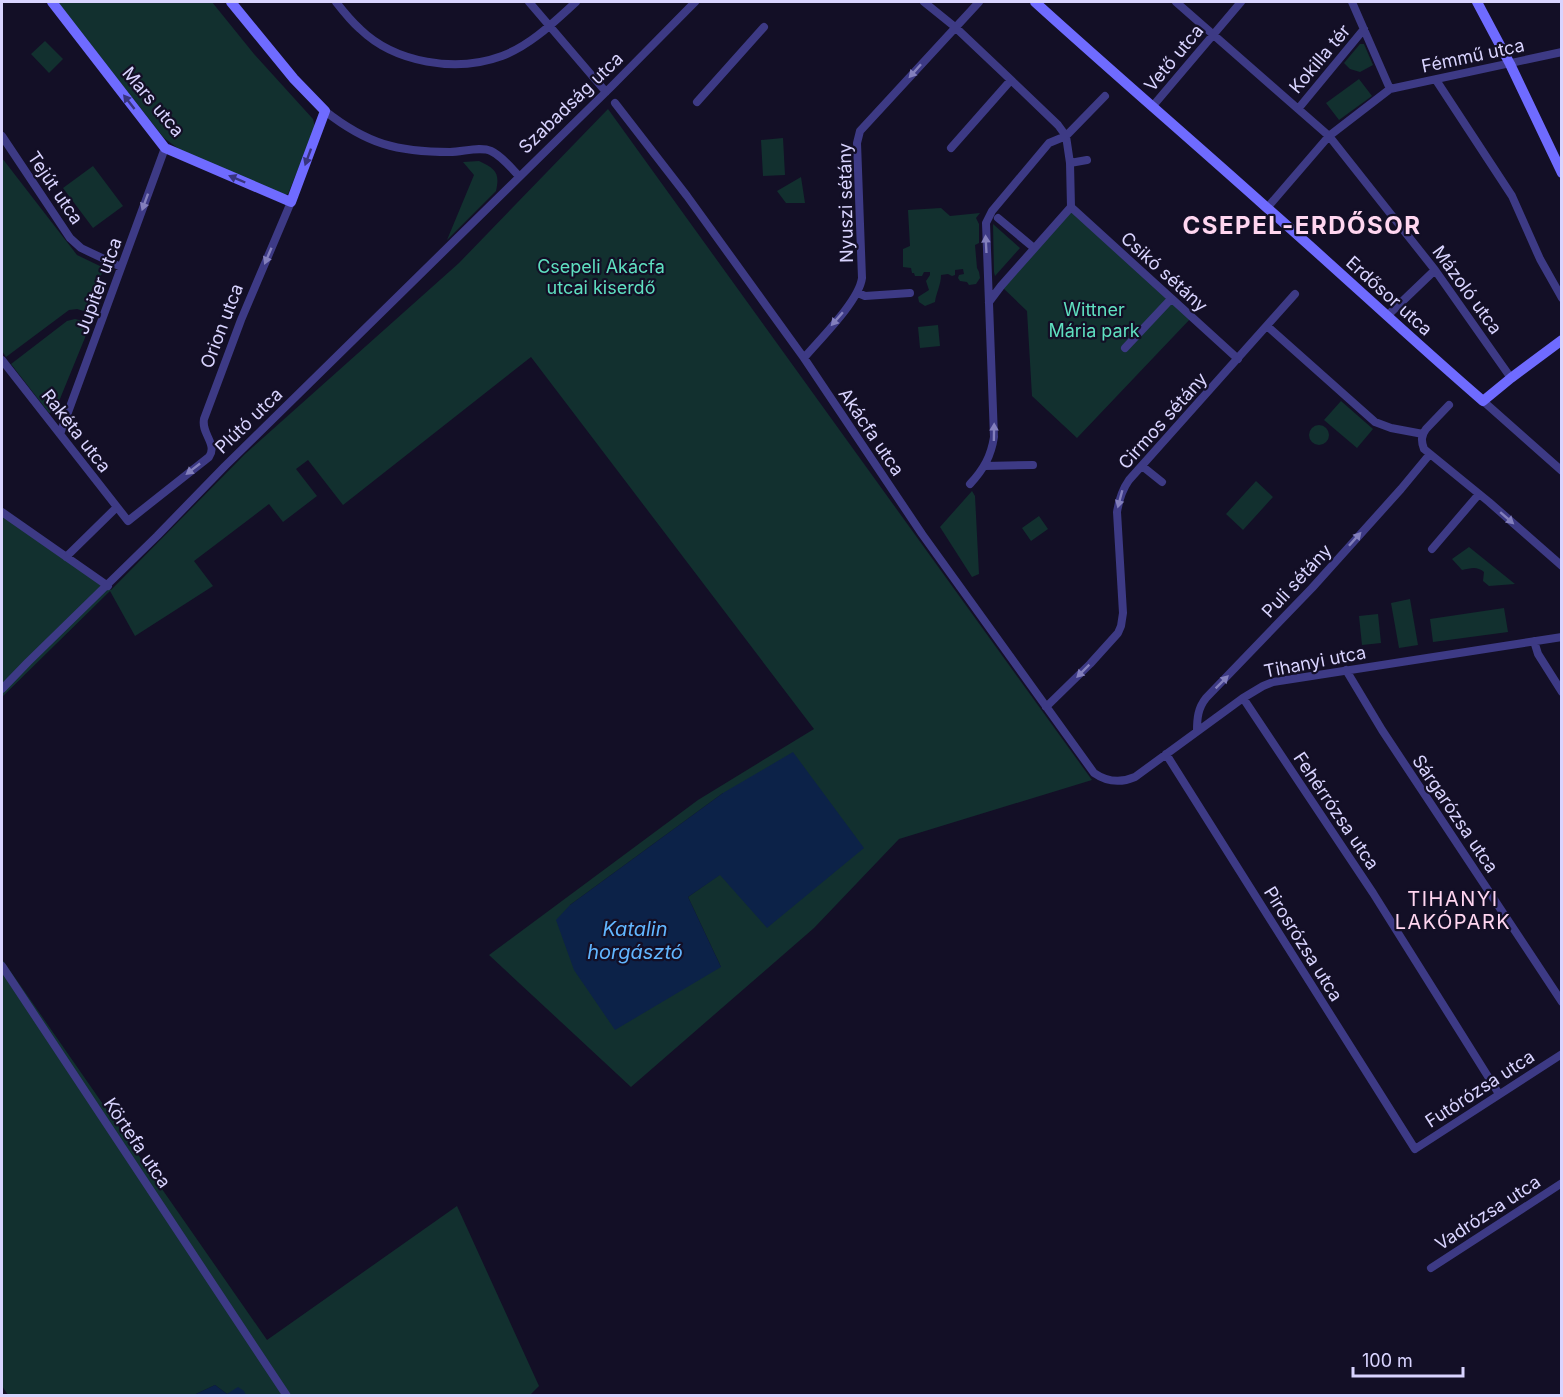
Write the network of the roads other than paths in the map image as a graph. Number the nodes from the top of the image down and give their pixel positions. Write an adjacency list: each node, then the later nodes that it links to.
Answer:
1 (52, 2): 34 (street, Mars utca, one-way to 1)
2 (231, 2): 30 (street, Szabadság utca)
3 (336, 2): 14 (street)
4 (529, 2): 14 (street)
5 (576, 2): 14 (street)
6 (695, 2): 24 (street, Szabadság utca)
7 (924, 2): 16 (street)
8 (979, 2): 16 (street, Nyuszi sétány)
9 (1035, 2): 28 (street, Erdősor utca)
10 (1176, 2): 18 (street)
11 (1241, 2): 18 (street, Vető utca)
12 (1352, 2): 17 (street)
13 (1477, 2): 20 (street)
14 (549, 26): 24 (street)
15 (764, 27): 26 (street)
16 (955, 27): 21 (street); 47 (street, Nyuszi sétány, one-way to 47)
17 (1364, 29): 23 (street, Kokilla tér); 29 (street, Kokilla tér)
18 (1214, 34): 28 (street, Vető utca); 29 (street)
19 (1562, 52): 20 (street, Fémmű utca)
20 (1510, 64): 22 (street, Fémmű utca); 38 (street)
21 (1011, 80): 32 (street); 35 (street)
22 (1436, 80): 23 (street, Fémmű utca); 50 (street)
23 (1390, 89): 33 (street)
24 (606, 92): 39 (street, Szabadság utca)
25 (1105, 96): 32 (street)
26 (697, 102)
27 (615, 103): 57 (street, Akácfa utca)
28 (1152, 107): 42 (street, Erdősor utca)
29 (1298, 109): 33 (street, Kokilla tér)
30 (325, 111): 39 (street, Szabadság utca); 40 (street, Orion utca, one-way to 40)
31 (2, 136): 45 (street, Tejút utca)
32 (1066, 136): 37 (street); 52 (street, one-way to 32)
33 (1329, 136): 42 (street); 46 (street, Mázoló utca)
34 (165, 148): 40 (street, Mars utca, one-way to 34); 45 (street, Jupiter utca, one-way to 45)
35 (951, 148)
36 (1087, 160): 37 (street)
37 (1070, 164): 41 (street)
38 (1562, 173)
39 (519, 176): 79 (street, Plútó utca)
40 (291, 202): 75 (street, Orion utca, one-way to 75)
41 (1071, 207): 44 (street); 51 (street, Csikó sétány)
42 (1267, 208): 53 (street, Erdősor utca)
43 (998, 218): 44 (street)
44 (1034, 248): 52 (street)
45 (122, 267): 63 (street, Jupiter utca)
46 (1435, 270): 53 (street); 60 (street, Mázoló utca)
47 (858, 292): 48 (street); 57 (street, one-way to 57)
48 (910, 292)
49 (1295, 294): 54 (street, Cirmos sétány)
50 (1562, 298)
51 (1171, 299): 56 (street); 58 (street, Csikó sétány)
52 (989, 302): 67 (street, one-way to 52)
53 (1387, 316): 61 (street, Erdősor utca)
54 (1267, 326): 58 (street, Cirmos sétány); 64 (street)
55 (1562, 340): 60 (street)
56 (1125, 348)
57 (804, 358): 86 (street, Akácfa utca)
58 (1238, 359): 68 (street, Cirmos sétány)
59 (2, 360): 63 (street, Rakéta utca)
60 (1511, 378): 61 (street)
61 (1483, 401): 69 (street, Erdősor utca)
62 (1449, 405): 64 (street)
63 (60, 434): 73 (street, Rakéta utca)
64 (1423, 434): 65 (street)
65 (1430, 454): 72 (street); 87 (street, Puli sétány, one-way to 65)
66 (1033, 465): 67 (street)
67 (985, 466): 71 (street)
68 (1142, 466): 70 (street); 86 (street, Cirmos sétány, one-way to 86)
69 (1562, 471)
70 (1162, 482)
71 (970, 483)
72 (1479, 494): 76 (street); 78 (street, one-way to 78)
73 (117, 507): 75 (street, Rakéta utca); 77 (street)
74 (2, 512): 77 (street)
75 (128, 521)
76 (1432, 549)
77 (66, 557): 79 (street)
78 (1562, 566)
79 (108, 586): 83 (street, Plútó utca)
80 (1562, 637): 81 (street, Tihanyi utca)
81 (1534, 641): 82 (street, Tihanyi utca); 84 (street)
82 (1346, 670): 85 (street, Tihanyi utca); 91 (street, Sárgarózsa utca)
83 (2, 689)
84 (1562, 692)
85 (1243, 698): 87 (street, Tihanyi utca); 93 (street, Fehérrózsa utca)
86 (1046, 707): 89 (street, Akácfa utca)
87 (1197, 731): 88 (street, Tihanyi utca)
88 (1166, 754): 89 (street, Tihanyi utca); 94 (street, Pirosrózsa utca)
89 (1101, 777)
90 (2, 966): 97 (street, Körtefa utca)
91 (1562, 1002)
92 (1562, 1054): 93 (street, Futórózsa utca)
93 (1499, 1094): 94 (street, Futórózsa utca)
94 (1414, 1149)
95 (1562, 1184): 96 (street, Vadrózsa utca)
96 (1431, 1268)
97 (287, 1395)

